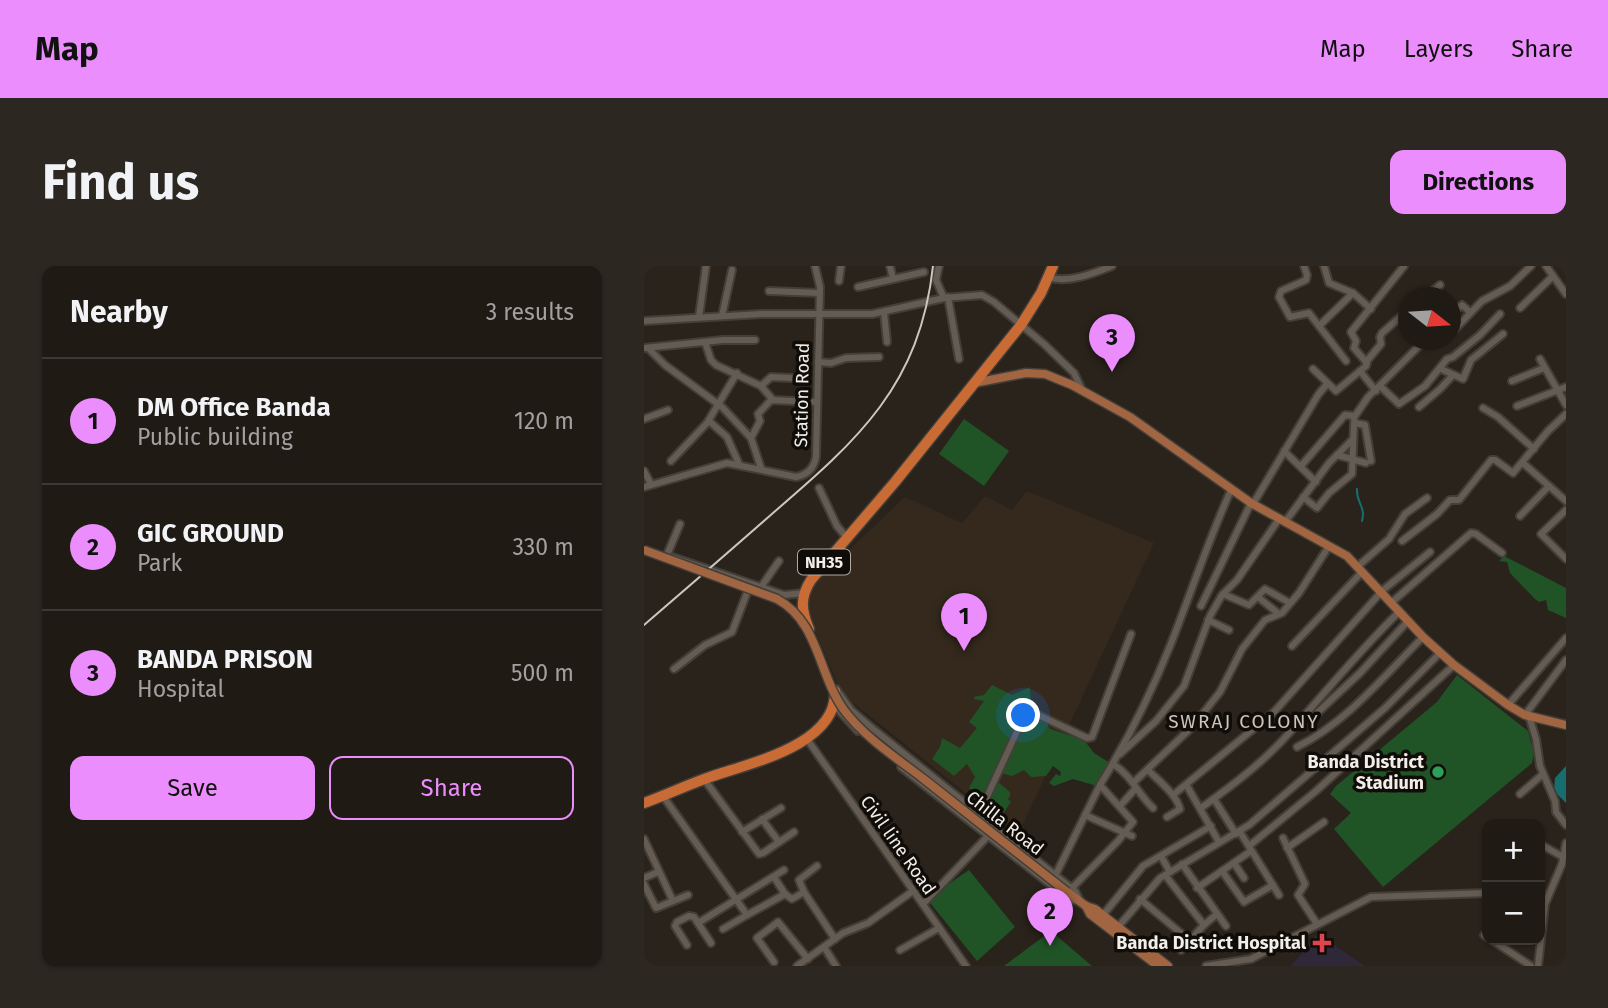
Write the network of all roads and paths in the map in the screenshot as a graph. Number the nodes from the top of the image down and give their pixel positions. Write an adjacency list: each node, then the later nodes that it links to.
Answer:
1 (706, 266): 37 (street)
2 (815, 266): 25 (street, Station Road)
3 (841, 266): 20 (street)
4 (890, 266): 19 (street)
5 (939, 266): 28 (street)
6 (1053, 266): 18 (highway, NH35)
7 (1112, 266): 18 (street)
8 (1304, 266): 42 (street)
9 (1324, 266): 16 (street)
10 (1334, 266): 16 (street)
11 (1404, 266): 30 (street)
12 (1531, 266): 33 (street)
13 (1546, 266): 17 (street)
14 (732, 270): 36 (street)
15 (924, 272): 19 (street)
16 (1328, 275): 26 (street)
17 (1553, 276): 27 (street); 31 (street)
18 (1048, 277): 41 (highway, NH35)
19 (893, 279): 22 (street)
20 (839, 281)
21 (1440, 285): 23 (street)
22 (858, 287)
23 (1438, 287)
24 (769, 291): 25 (street)
25 (819, 293): 34 (street, Station Road)
26 (1353, 293): 30 (street); 42 (street)
27 (1566, 294)
28 (946, 297): 32 (street); 41 (street); 50 (street)
29 (1461, 306): 33 (street)
30 (1371, 309): 54 (street)
31 (1520, 309)
32 (884, 312): 34 (street); 46 (street)
33 (1470, 312): 40 (street)
34 (819, 314): 36 (street); 53 (street, Station Road)
35 (1500, 314): 57 (street)
36 (722, 316): 37 (street)
37 (699, 317): 39 (street)
38 (1398, 319): 54 (street)
39 (644, 321)
40 (1461, 322)
41 (1021, 325): 63 (highway, NH35); 68 (street)
42 (1319, 326): 52 (street)
43 (1503, 334): 60 (street)
44 (755, 340): 45 (street)
45 (705, 342): 47 (street); 59 (street)
46 (887, 342)
47 (646, 348): 72 (street)
48 (1415, 350): 67 (street)
49 (879, 357): 53 (street)
50 (959, 359)
51 (1540, 359): 55 (street)
52 (1346, 361)
53 (818, 362): 71 (street, Station Road)
54 (1366, 362): 58 (street)
55 (1544, 368): 62 (street); 69 (street)
56 (1313, 369): 64 (street)
57 (1441, 369): 60 (street); 67 (street)
58 (1360, 371): 64 (street); 67 (street)
59 (737, 373): 65 (street); 72 (street)
60 (1453, 375): 75 (street)
61 (792, 377): 65 (street)
62 (1512, 381)
63 (974, 383): 68 (main road); 107 (highway, NH35)
64 (1328, 384): 85 (street)
65 (761, 386): 70 (street)
66 (1566, 387): 69 (street)
67 (1378, 388): 80 (street)
68 (1082, 390): 98 (main road)
69 (1557, 390): 73 (street); 74 (street)
70 (773, 400): 71 (street); 82 (street)
71 (817, 402): 92 (street, Station Road)
72 (718, 404): 81 (street); 82 (street)
73 (1566, 405)
74 (1517, 406)
75 (1419, 407)
76 (1483, 408): 84 (street)
77 (668, 410): 79 (street)
78 (1566, 414): 84 (street)
79 (645, 416)
80 (1354, 420): 83 (street); 88 (street); 91 (street)
81 (709, 421): 87 (street); 90 (street)
82 (751, 438): 92 (street)
83 (1353, 439): 86 (street); 88 (street)
84 (1534, 449): 89 (street)
85 (1284, 452): 91 (street); 102 (street)
86 (1337, 455): 88 (street); 94 (street)
87 (671, 461)
88 (1354, 461): 99 (street)
89 (1523, 463): 96 (street); 108 (street)
90 (739, 464): 92 (street, Station Road); 95 (street, Station Road)
91 (1301, 466): 94 (street)
92 (761, 468)
93 (644, 471): 95 (street)
94 (1315, 482): 99 (street)
95 (648, 486)
96 (1549, 486): 101 (street); 104 (street)
97 (819, 488): 107 (street)
98 (1231, 490): 102 (main road); 150 (street)
99 (1303, 497): 105 (street)
100 (1427, 498): 119 (street)
101 (1566, 501)
102 (1252, 503): 105 (main road); 128 (street)
103 (1566, 510): 114 (street)
104 (1520, 516)
105 (1282, 520): 109 (main road); 124 (street)
106 (680, 524): 115 (street)
107 (846, 538): 123 (highway, NH35)
108 (1402, 541)
109 (1329, 546): 119 (main road); 126 (street)
110 (1566, 547): 114 (street)
111 (644, 550): 115 (street); 118 (street); 142 (main road, bridge)
112 (1430, 552): 122 (street)
113 (1502, 553): 127 (street)
114 (1560, 553): 116 (street)
115 (667, 555): 120 (street)
116 (1566, 559)
117 (779, 561): 121 (street)
118 (682, 568)
119 (1360, 569): 122 (main road); 137 (street)
120 (751, 583): 121 (street); 141 (street)
121 (761, 587): 123 (street)
122 (1381, 592): 127 (main road); 157 (street)
123 (804, 593): 142 (highway, NH35)
124 (1223, 594): 125 (street); 131 (street)
125 (1258, 597): 126 (street); 130 (street)
126 (1290, 603): 130 (street)
127 (1391, 603): 129 (main road)
128 (1201, 606)
129 (1399, 612): 132 (main road); 161 (street)
130 (1279, 614): 152 (street)
131 (1208, 620): 133 (street); 150 (street)
132 (1408, 621): 135 (main road); 145 (street)
133 (1229, 631)
134 (1131, 634): 167 (street)
135 (1423, 637): 138 (main road); 149 (street)
136 (1566, 638): 144 (street)
137 (1292, 646)
138 (1440, 653): 140 (main road); 177 (street)
139 (1566, 660): 146 (street)
140 (1454, 665): 144 (main road); 187 (street)
141 (674, 669)
142 (835, 690): 143 (highway, NH35); 167 (street); 204 (main road, Chilla Road, bridge)
143 (834, 705): 148 (highway); 178 (street)
144 (1508, 705): 146 (main road)
145 (1316, 714)
146 (1527, 715): 147 (main road); 153 (street)
147 (1566, 725)
148 (807, 739): 154 (highway); 205 (street, Civil line Road)
149 (1297, 747)
150 (1118, 755): 151 (street)
151 (1113, 764): 155 (street); 156 (street)
152 (1148, 770): 156 (street); 159 (street)
153 (1544, 774): 158 (street); 172 (street)
154 (704, 779): 160 (highway); 174 (street)
155 (1100, 785): 163 (street); 168 (street)
156 (1135, 785): 163 (street); 165 (street)
157 (1187, 786): 159 (street); 166 (street)
158 (1520, 794)
159 (1173, 795): 169 (street)
160 (663, 796): 162 (highway); 214 (street)
161 (1214, 799): 166 (street); 177 (street)
162 (644, 803)
163 (1120, 806): 176 (street)
164 (781, 808): 170 (street)
165 (1153, 808)
166 (1201, 808): 173 (street)
167 (978, 814): 197 (street)
168 (1085, 815): 176 (street); 197 (street)
169 (1167, 817)
170 (762, 819): 174 (street); 182 (street)
171 (1324, 822): 186 (street)
172 (1566, 825)
173 (1211, 826): 183 (street); 188 (street)
174 (741, 832): 182 (street)
175 (793, 832): 182 (street)
176 (1125, 832): 179 (street); 204 (street)
177 (1238, 833): 183 (street); 187 (street)
178 (988, 836): 215 (street); 216 (street)
179 (1132, 836)
180 (1283, 838): 186 (street)
181 (644, 839): 195 (street)
182 (779, 842)
183 (1219, 842): 191 (street)
184 (1566, 843): 189 (street)
185 (1545, 847): 189 (street)
186 (1287, 848): 221 (street)
187 (1250, 849): 190 (street); 202 (street)
188 (1161, 856): 196 (street); 219 (street)
189 (1563, 856): 211 (street)
190 (1234, 863): 194 (street); 200 (street)
191 (1182, 864): 196 (street); 203 (street)
192 (817, 866): 207 (street)
193 (784, 870): 198 (street)
194 (1222, 871): 202 (street); 203 (street)
195 (658, 872): 199 (street); 213 (street)
196 (1167, 873): 212 (street); 222 (street)
197 (1055, 876): 204 (street)
198 (774, 877): 208 (street); 214 (street)
199 (644, 878)
200 (1244, 878)
201 (644, 884): 213 (street)
202 (1273, 885): 210 (street)
203 (1197, 888): 217 (street)
204 (1069, 890): 216 (main road, Chilla Road)
205 (913, 891): 215 (street, Civil line Road); 227 (street)
206 (1482, 891): 221 (street)
207 (804, 892): 208 (street); 227 (street)
208 (786, 894): 218 (street)
209 (688, 895): 213 (street)
210 (1279, 895)
211 (1545, 897)
212 (1140, 899): 225 (street); 228 (street)
213 (673, 901)
214 (737, 901): 218 (street); 220 (street)
215 (923, 904): 224 (street, Civil line Road)
216 (1083, 904): 219 (main road, Chilla Road); 238 (main road)
217 (1217, 914): 222 (street); 223 (street)
218 (747, 915): 226 (street)
219 (1103, 915): 225 (main road, Chilla Road)
220 (698, 923): 229 (street); 230 (street)
221 (1317, 924): 243 (street)
222 (1203, 925): 228 (street)
223 (1226, 926)
224 (939, 928): 234 (street); 241 (street, Civil line Road)
225 (1118, 928): 238 (main road, Chilla Road)
226 (723, 929)
227 (835, 939): 233 (street)
228 (1189, 940): 235 (street)
229 (711, 943)
230 (687, 945)
231 (1505, 945): 244 (street)
232 (1539, 945): 245 (street)
233 (824, 947): 236 (street); 240 (street)
234 (900, 950)
235 (1181, 950)
236 (808, 959): 237 (street); 239 (street)
237 (774, 962)
238 (1152, 962): 242 (main road, Chilla Road)
239 (797, 966)
240 (836, 966)
241 (966, 966)
242 (1168, 966)
243 (1206, 966)
244 (1531, 966)
245 (1538, 966)

